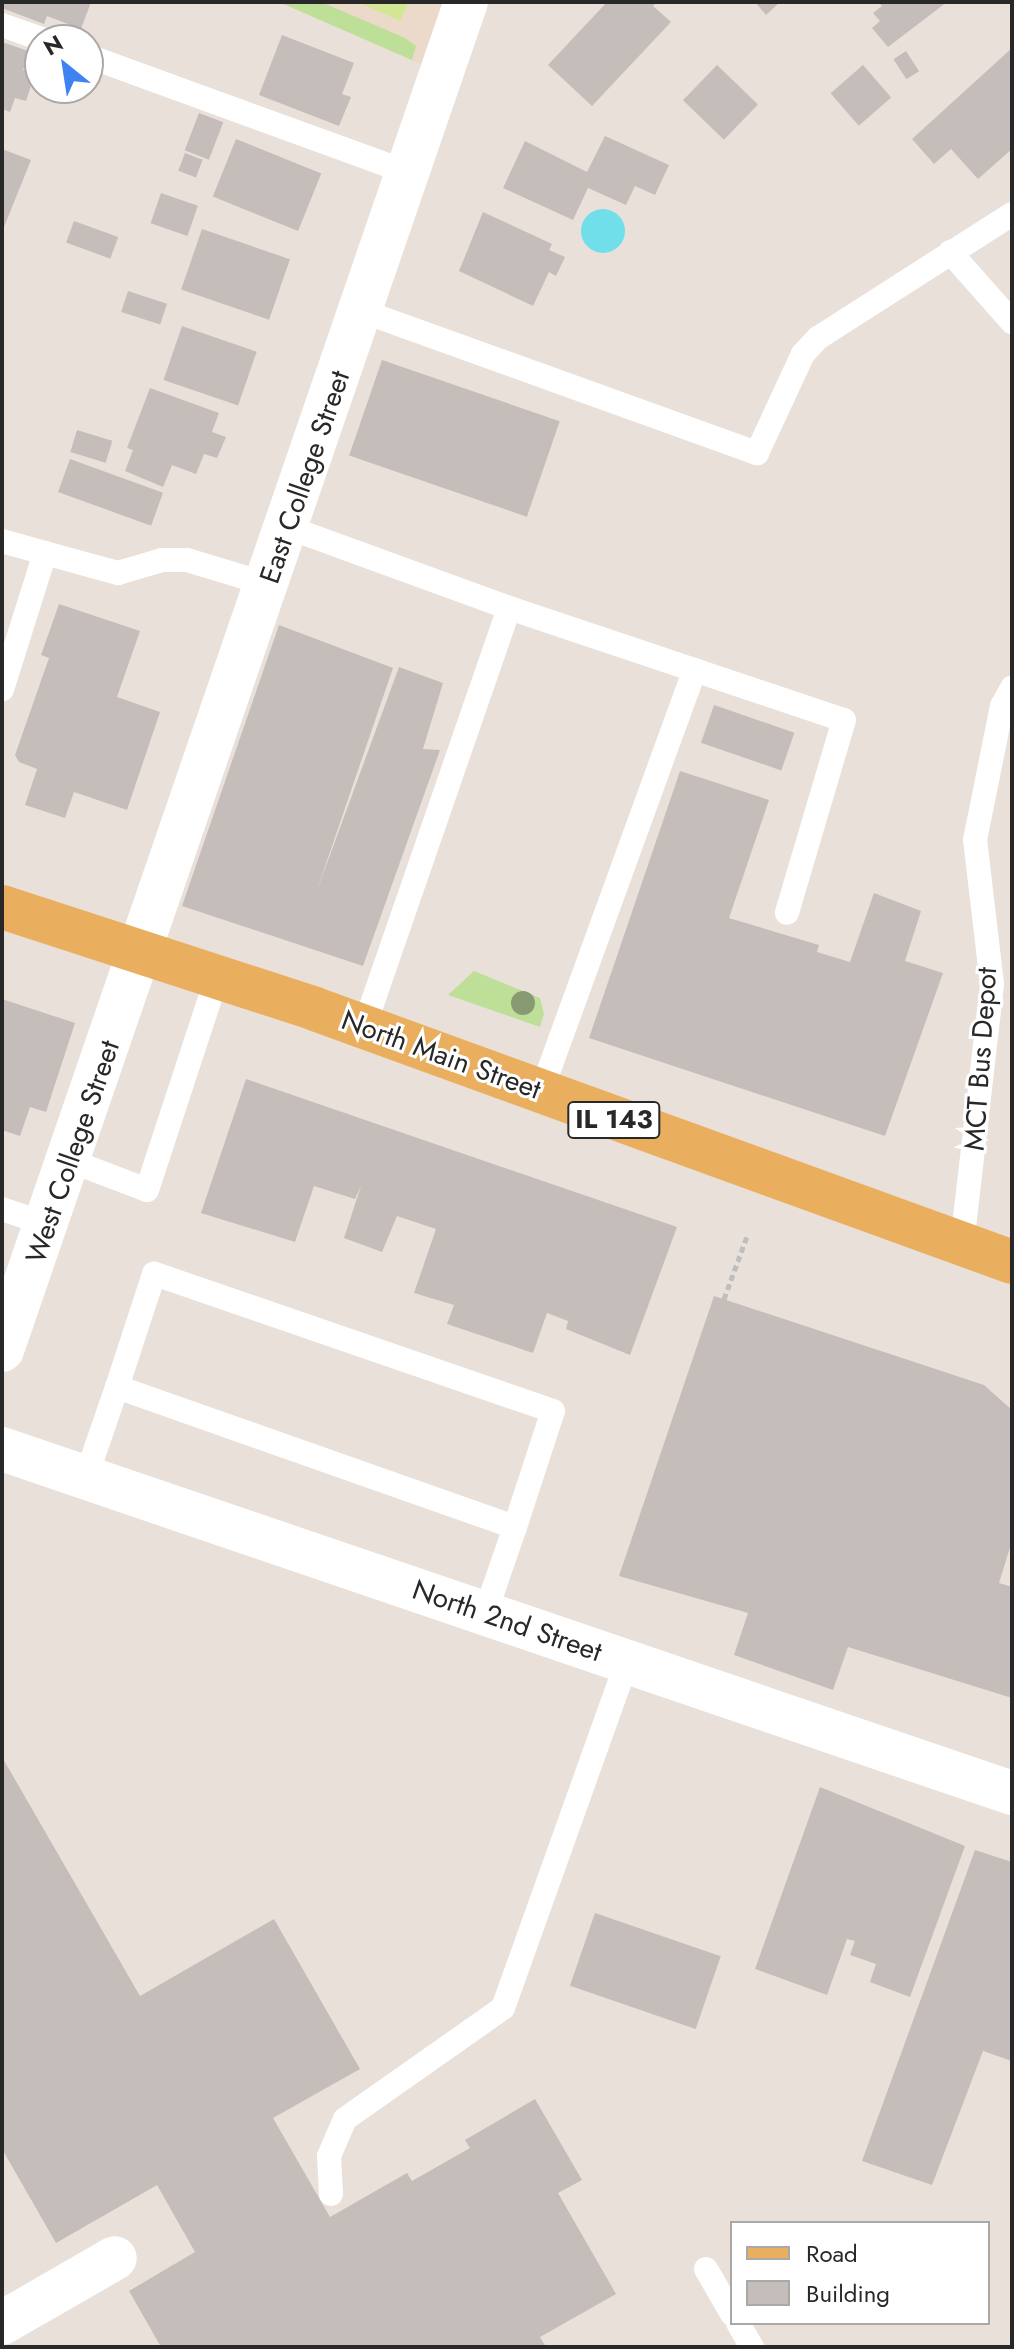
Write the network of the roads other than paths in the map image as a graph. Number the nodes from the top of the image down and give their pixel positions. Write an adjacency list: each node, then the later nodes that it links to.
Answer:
1 (466, 2): 5 (street, East College Street)
2 (2, 25): 3 (lane)
3 (24, 33)
4 (104, 62): 5 (lane)
5 (406, 172): 8 (street, East College Street)
6 (1012, 214): 7 (lane)
7 (950, 252): 8 (lane); 9 (lane)
8 (362, 311): 10 (street, East College Street)
9 (1012, 322)
10 (287, 527): 13 (street, East College Street); 14 (lane)
11 (2, 541): 12 (lane)
12 (45, 553): 13 (lane); 17 (lane)
13 (267, 584): 20 (street, East College Street)
14 (509, 608): 15 (lane); 22 (lane)
15 (695, 670): 19 (lane); 23 (lane)
16 (1012, 688): 27 (lane, MCT Bus Depot)
17 (2, 689)
18 (2, 907): 20 (main road, North Main Street / IL 143)
19 (787, 913)
20 (140, 952): 21 (main road, North Main Street / IL 143); 24 (street, West College Street)
21 (217, 977): 22 (main road, North Main Street / IL 143); 24 (lane)
22 (364, 1027): 23 (main road, North Main Street / IL 143)
23 (541, 1092): 27 (main road, North Main Street / IL 143)
24 (71, 1161): 26 (street, West College Street)
25 (2, 1209): 26 (lane)
26 (49, 1225): 29 (street, West College Street)
27 (962, 1244): 28 (main road, North Main Street / IL 143)
28 (1012, 1262)
29 (2, 1350)
30 (117, 1387): 32 (lane); 33 (lane); 33 (lane)
31 (2, 1449): 32 (street, North 2nd Street)
32 (86, 1477): 34 (street, North 2nd Street)
33 (515, 1527): 34 (lane)
34 (485, 1614): 35 (street, North 2nd Street)
35 (627, 1662): 36 (street, North 2nd Street); 37 (lane)
36 (1012, 1793)
37 (331, 2194)
38 (115, 2258): 41 (street)
39 (706, 2269): 40 (lane)
40 (730, 2311)
41 (2, 2323)
42 (739, 2325): 43 (lane)
43 (752, 2347)

